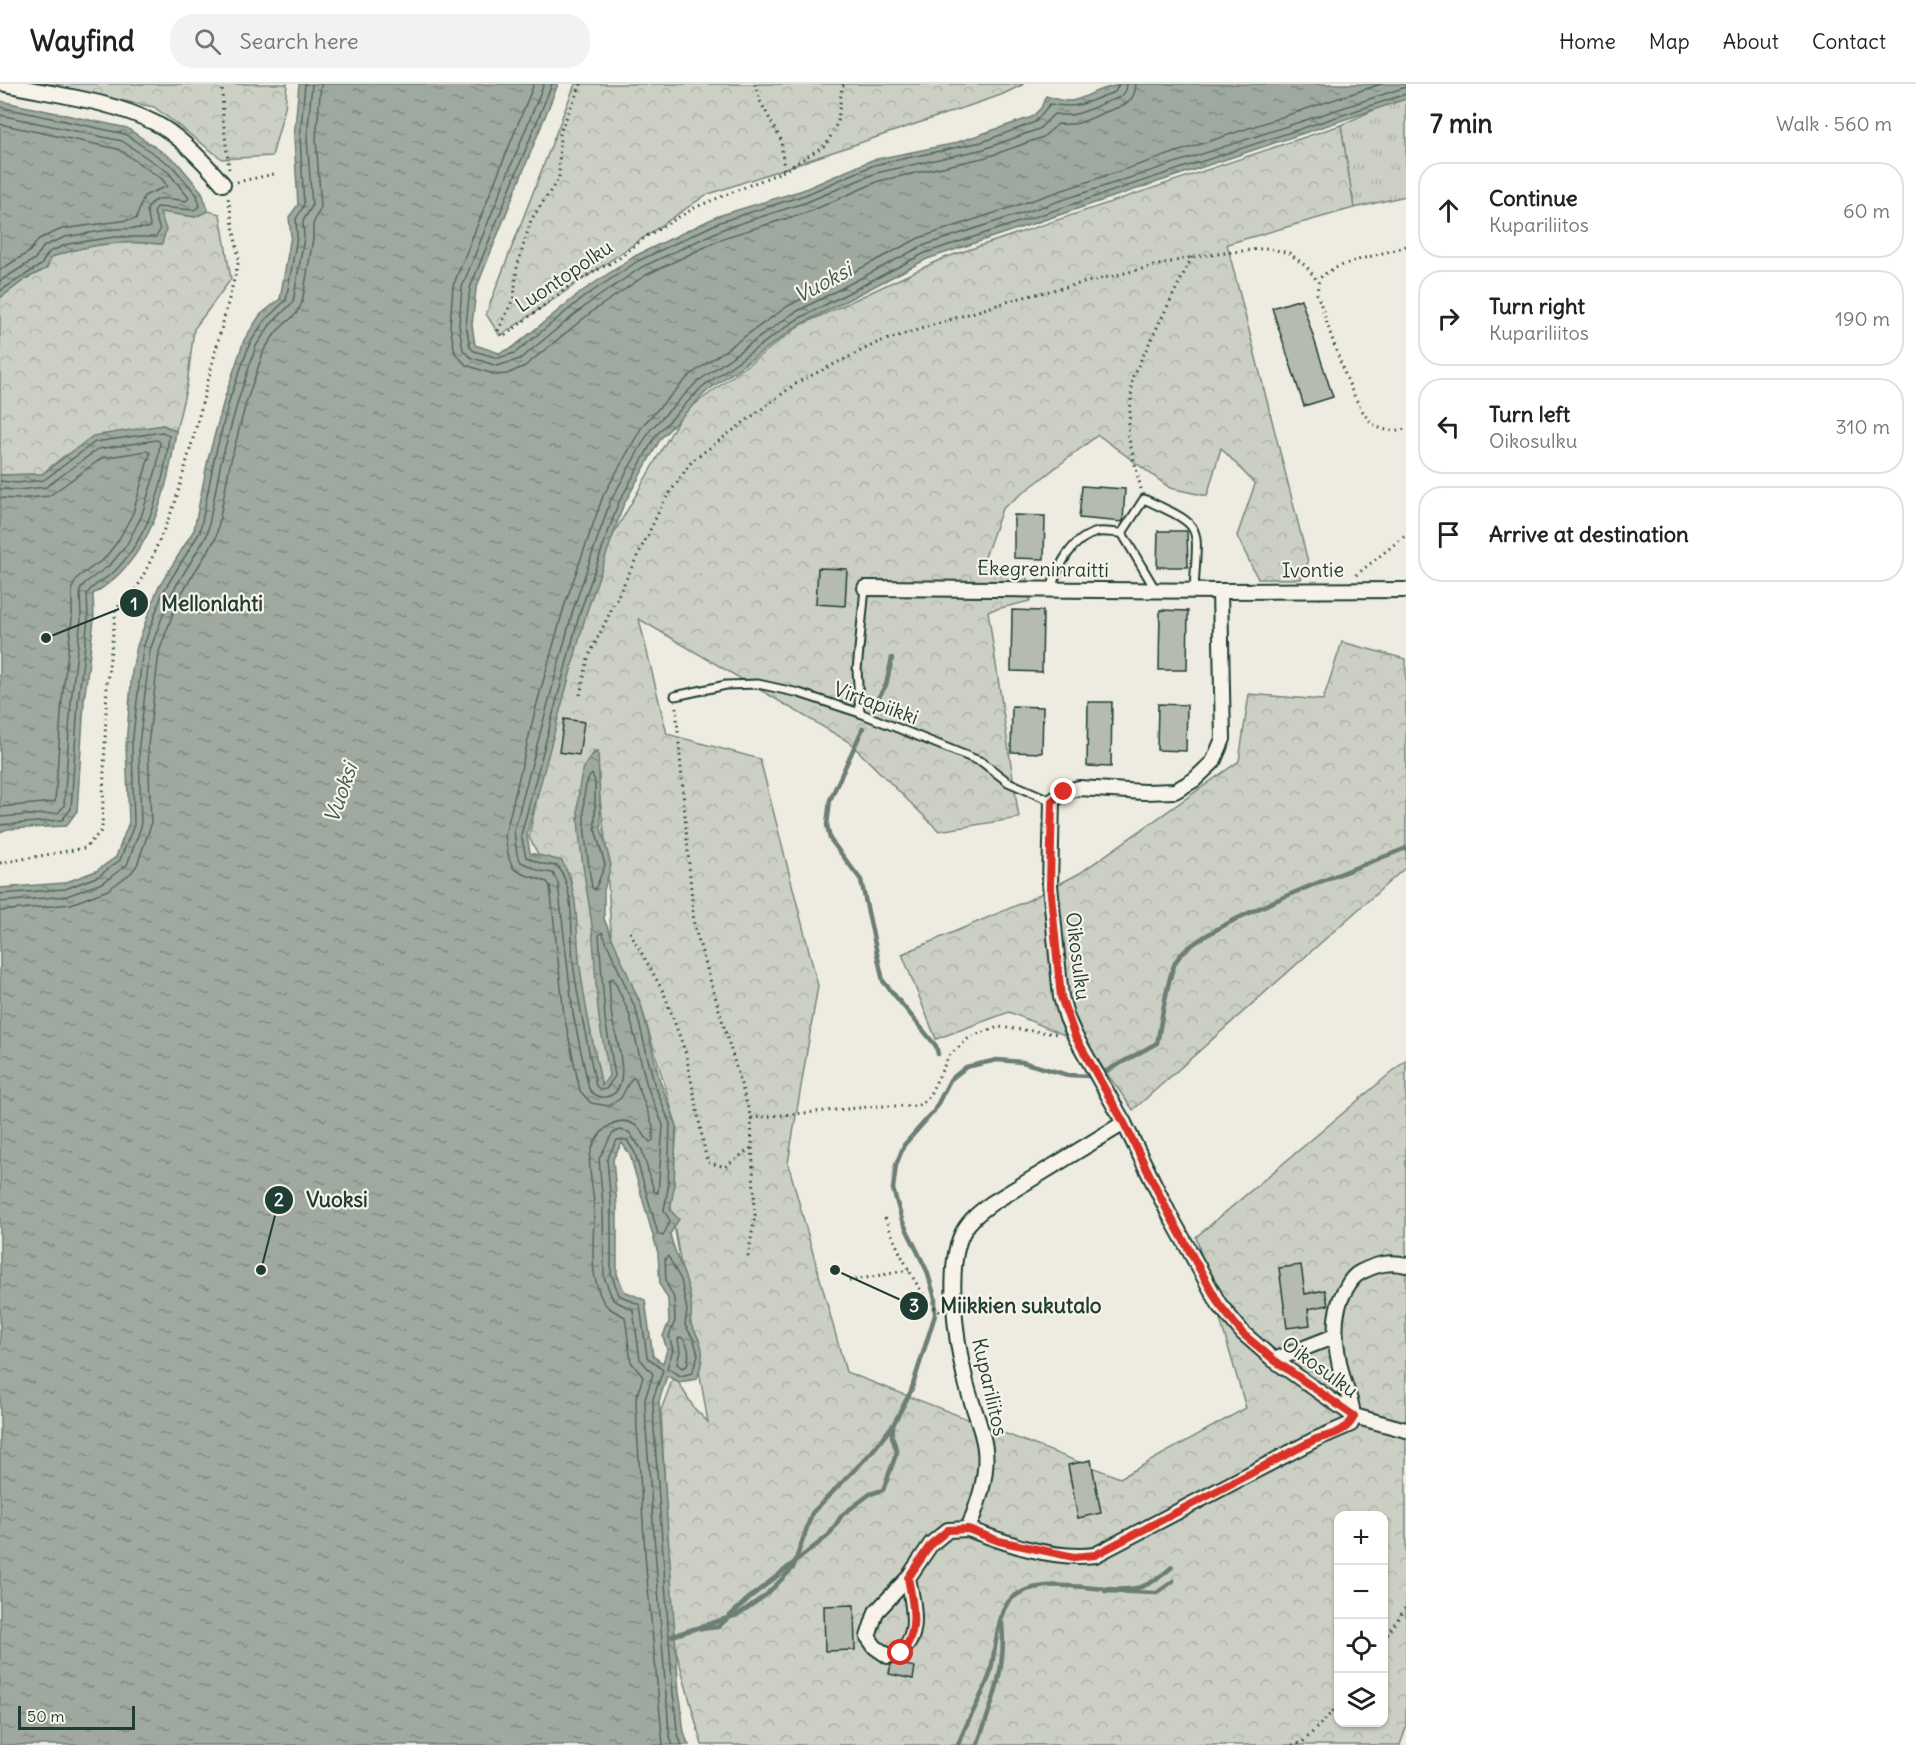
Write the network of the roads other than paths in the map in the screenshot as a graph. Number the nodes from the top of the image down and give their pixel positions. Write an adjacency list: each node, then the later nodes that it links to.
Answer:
1 (5, 84): 2 (street)
2 (223, 184)
3 (1122, 533): 5 (lane); 6 (lane); 8 (lane)
4 (865, 588): 5 (street, Ekegreninraitti); 11 (lane)
5 (1051, 588): 6 (street, Ekegreninraitti)
6 (1155, 590): 8 (street, Ekegreninraitti)
7 (1406, 590): 9 (street, Ivontie)
8 (1194, 591): 9 (street, Ekegreninraitti)
9 (1220, 591): 12 (street)
10 (675, 696): 11 (lane, Virtapiikki)
11 (860, 713): 12 (lane, Virtapiikki)
12 (1052, 801): 13 (street, Oikosulku)
13 (1124, 1123): 16 (street, Oikosulku); 19 (street, Kupariliitos)
14 (1406, 1265): 15 (street)
15 (1335, 1336): 16 (street); 17 (street)
16 (1274, 1360): 17 (street, Oikosulku)
17 (1354, 1416): 18 (street, Oikosulku); 19 (street)
18 (1406, 1430)
19 (968, 1529): 20 (street)
20 (908, 1578): 20 (street)

